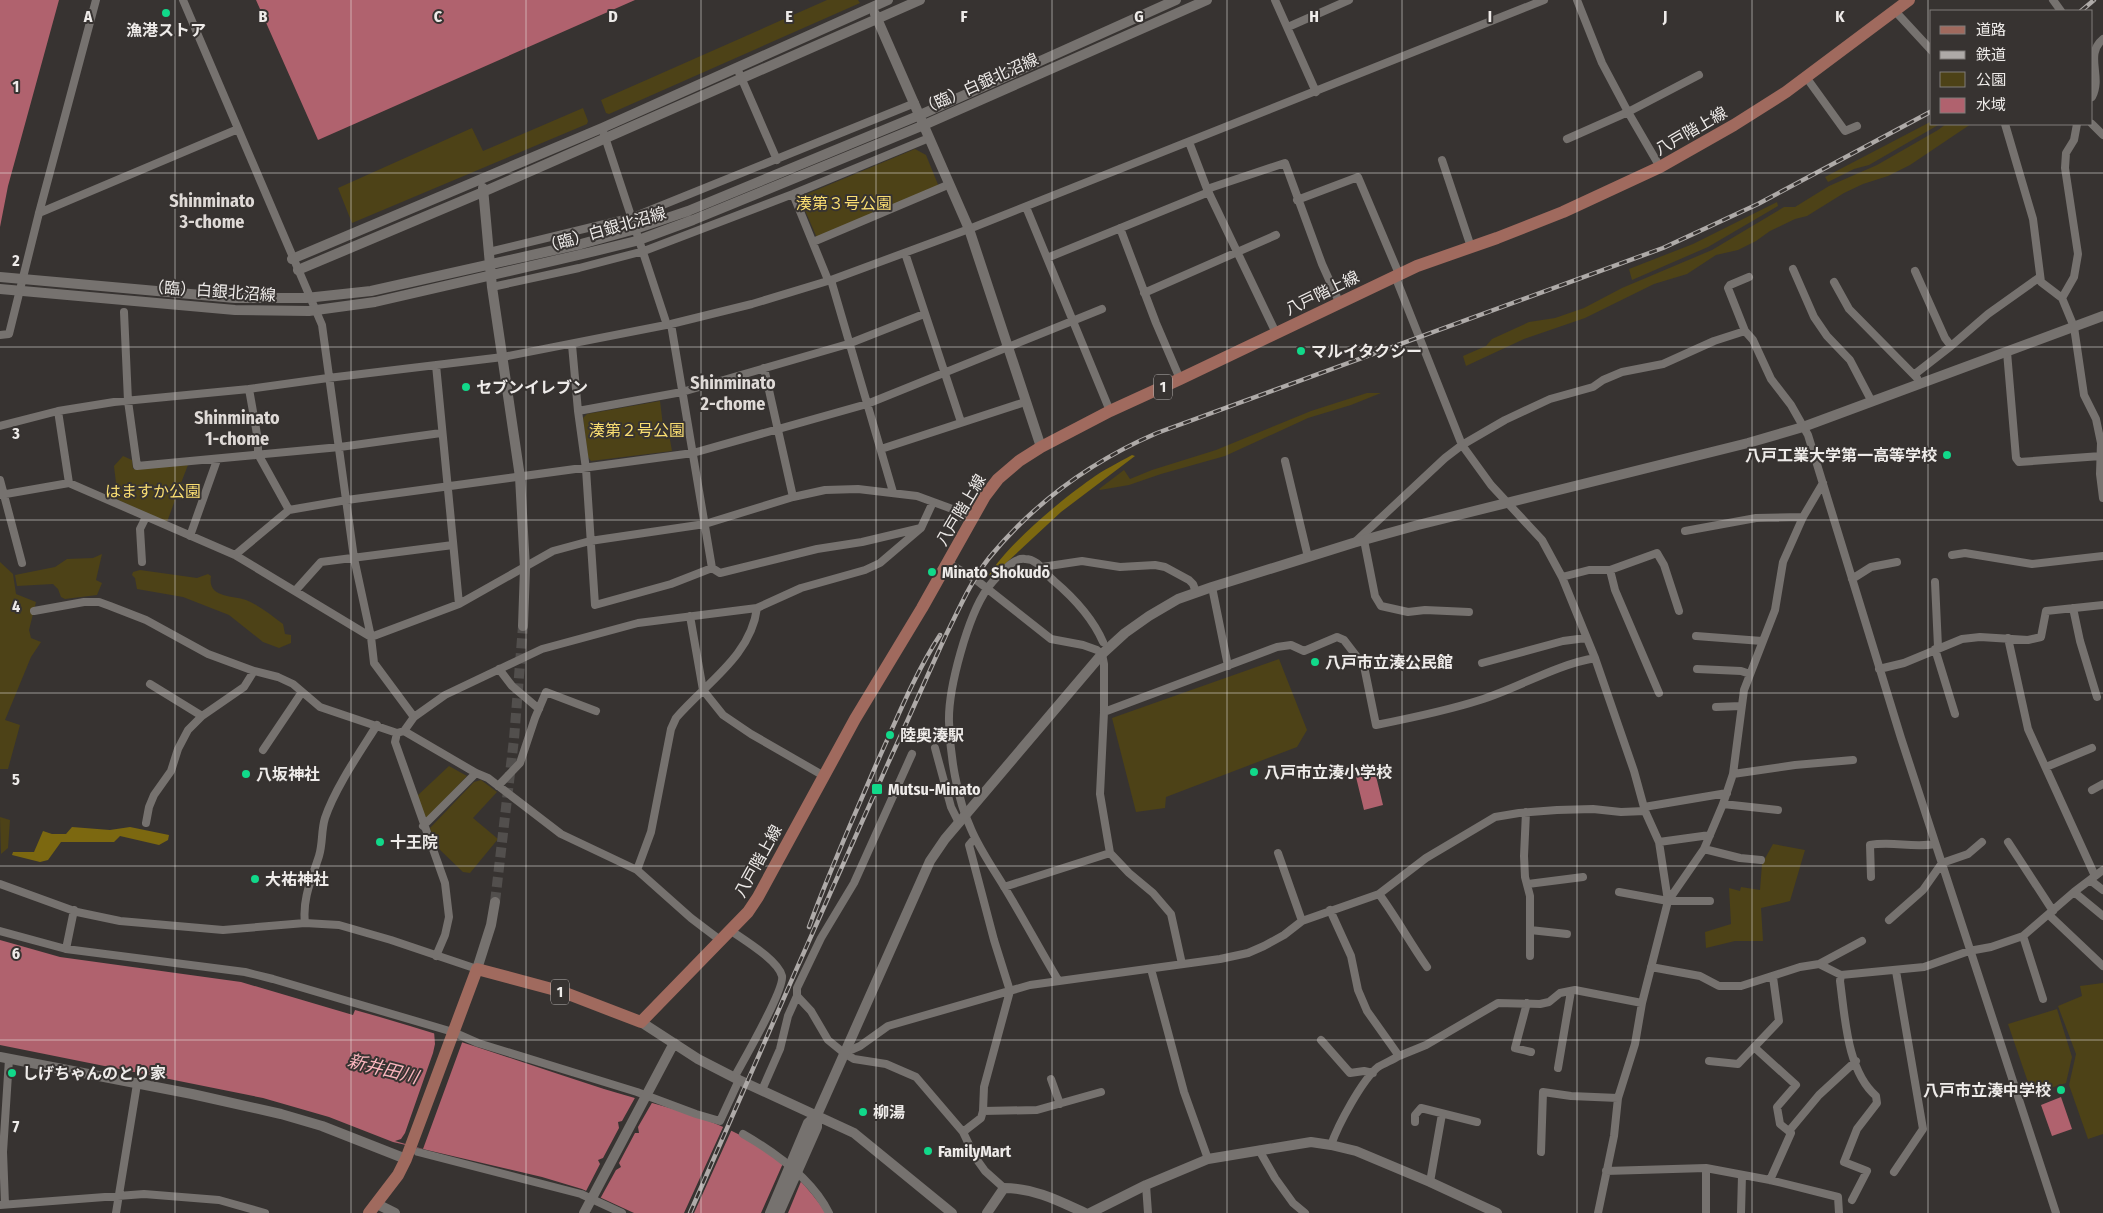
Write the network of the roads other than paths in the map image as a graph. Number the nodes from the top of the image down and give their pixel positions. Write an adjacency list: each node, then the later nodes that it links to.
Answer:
1 (96, 0): 48 (street)
2 (183, 0): 31 (street)
3 (888, 0): 12 (street)
4 (920, 0): 14 (street)
5 (1176, 0): 25 (street, （臨）白銀北沼線)
6 (1207, 0): 26 (street, （臨）白銀北沼線)
7 (1275, 0): 15 (street)
8 (1348, 0): 15 (street)
9 (1544, 0): 21 (street)
10 (1577, 0): 24 (street)
11 (1909, 0): 13 (main road, 八戸階上線 / 1)
12 (872, 7): 14 (street); 18 (street)
13 (1895, 11): 17 (street); 20 (main road, 八戸階上線 / 1)
14 (878, 20): 18 (street); 23 (street)
15 (1288, 27): 21 (street)
16 (2103, 38): 22 (street)
17 (1930, 50)
18 (739, 73): 32 (street); 38 (street)
19 (1699, 75): 24 (street)
20 (1806, 77): 30 (street); 40 (main road, 八戸階上線 / 1)
21 (1316, 92): 37 (street)
22 (2093, 96)
23 (915, 103): 25 (street); 38 (street)
24 (1628, 112): 36 (street); 40 (street)
25 (920, 115): 26 (street); 33 (street, （臨）白銀北沼線)
26 (924, 125): 33 (street, （臨）白銀北沼線); 35 (street)
27 (2005, 125): 67 (street)
28 (2077, 125): 73 (street)
29 (2093, 125): 34 (street)
30 (1857, 126)
31 (238, 129): 48 (street); 60 (street)
32 (604, 132): 41 (street); 44 (street); 49 (street)
33 (891, 133): 65 (street, （臨）白銀北沼線); 71 (street, （臨）白銀北沼線)
34 (2103, 135)
35 (929, 138): 42 (street); 45 (street)
36 (1567, 139)
37 (1189, 142): 43 (street); 47 (street)
38 (777, 160): 49 (street)
39 (1442, 160): 54 (street)
40 (1660, 167): 54 (main road, 八戸階上線 / 1)
41 (482, 178): 44 (street); 60 (street)
42 (950, 184): 51 (street); 53 (street)
43 (1208, 191): 46 (street); 50 (street); 58 (street)
44 (483, 192): 56 (street); 62 (street)
45 (793, 194): 53 (street); 55 (street)
46 (1297, 200): 64 (street); 74 (street)
47 (1026, 207): 51 (street); 59 (street)
48 (39, 213): 84 (street)
49 (633, 217): 55 (street); 56 (street)
50 (1120, 228): 59 (street); 72 (street)
51 (969, 229): 57 (street); 88 (street)
52 (1276, 235): 58 (street)
53 (813, 242): 68 (street)
54 (1471, 247): 64 (main road, 八戸階上線 / 1)
55 (644, 251): 70 (street); 80 (street)
56 (489, 252): 70 (street)
57 (905, 253): 68 (street); 77 (street)
58 (1238, 253): 72 (street); 83 (street)
59 (1046, 258): 79 (street)
60 (292, 259): 62 (street)
61 (1793, 269): 102 (street)
62 (298, 270): 95 (street)
63 (1915, 271): 87 (street)
64 (1397, 275): 74 (main road, 八戸階上線 / 1); 112 (street)
65 (0, 277)
66 (1749, 277): 82 (street)
67 (2040, 277): 73 (street); 87 (street)
68 (829, 280): 80 (street); 85 (street)
69 (1834, 282): 94 (street)
70 (492, 287): 90 (street)
71 (0, 289)
72 (1144, 293): 96 (street)
73 (2062, 298): 81 (street)
74 (1340, 304): 83 (main road, 八戸階上線 / 1)
75 (1102, 309): 79 (street)
76 (124, 312): 100 (street)
77 (924, 314): 85 (street); 93 (street)
78 (2103, 316): 81 (street)
79 (1073, 321): 88 (street); 106 (street)
80 (669, 325): 86 (street); 99 (street)
81 (2074, 327): 89 (street); 118 (street)
82 (1745, 331): 109 (street); 112 (street)
83 (1276, 334): 96 (main road, 八戸階上線 / 1)
84 (0, 335)
85 (848, 344): 92 (street); 103 (street)
86 (572, 345): 90 (street); 105 (street)
87 (1952, 346): 94 (street)
88 (1008, 347): 93 (street); 101 (street)
89 (2007, 352): 97 (street); 118 (street)
90 (504, 357): 91 (street); 122 (street)
91 (436, 365): 95 (street); 111 (street)
92 (764, 368): 99 (street); 110 (street)
93 (945, 373): 103 (street); 107 (street)
94 (1914, 374): 97 (street)
95 (328, 378): 98 (street); 113 (street)
96 (1180, 379): 106 (main road, 八戸階上線 / 1)
97 (1920, 384): 102 (street)
98 (249, 389): 100 (street); 117 (street)
99 (682, 392): 105 (street); 116 (street)
100 (128, 401): 104 (street); 119 (street)
101 (1025, 402): 107 (street); 114 (street)
102 (1872, 402): 109 (street)
103 (867, 404): 110 (street); 115 (street)
104 (58, 411): 108 (street); 124 (street)
105 (578, 411): 121 (street)
106 (1110, 411): 114 (main road, 八戸階上線 / 1)
107 (961, 422): 115 (street)
108 (0, 426)
109 (1803, 427): 125 (street); 134 (street)
110 (779, 429): 116 (street); 130 (street)
111 (442, 433): 113 (street); 126 (street)
112 (1462, 445): 134 (street); 145 (street)
113 (340, 447): 117 (street); 132 (street)
114 (1041, 447): 137 (main road, 八戸階上線 / 1)
115 (881, 449): 128 (street)
116 (693, 453): 121 (street); 139 (street)
117 (258, 454): 119 (street); 135 (street)
118 (2101, 456): 127 (street)
119 (218, 460): 142 (street)
120 (1285, 461): 151 (street)
121 (586, 468): 122 (street); 144 (street)
122 (520, 477): 126 (street); 157 (street)
123 (0, 480): 129 (street)
124 (69, 483): 129 (street); 136 (street)
125 (1823, 483): 138 (street); 161 (street)
126 (448, 486): 132 (street); 146 (street)
127 (2102, 487): 131 (street)
128 (893, 492): 130 (street); 133 (street)
129 (2, 495): 154 (street)
130 (793, 497): 139 (street)
131 (2103, 498)
132 (347, 500): 135 (street); 150 (street)
133 (933, 502): 137 (street); 140 (street)
134 (1509, 503): 143 (street); 160 (street)
135 (289, 510): 148 (street)
136 (146, 517): 142 (street); 152 (street)
137 (974, 517): 155 (main road, 八戸階上線 / 1)
138 (1802, 517): 141 (street); 180 (street)
139 (705, 524): 144 (street); 158 (street)
140 (921, 528): 158 (street); 169 (street)
141 (1685, 530)
142 (190, 536): 148 (street)
143 (1364, 540): 145 (street); 173 (street)
144 (590, 541): 157 (street); 158 (street)
145 (1353, 543): 151 (street)
146 (453, 545): 150 (street); 167 (street)
147 (1952, 555): 149 (street)
148 (235, 556): 165 (street)
149 (2103, 556)
150 (354, 557): 165 (street); 177 (street)
151 (1308, 558): 163 (street)
152 (142, 562)
153 (1897, 562): 161 (street)
154 (22, 563)
155 (948, 563): 164 (street); 215 (main road, 八戸階上線 / 1)
156 (1042, 567): 164 (street); 166 (street); 181 (street)
157 (525, 568): 167 (street); 175 (street)
158 (712, 568)
159 (1610, 570): 160 (street); 172 (street); 195 (street)
160 (1562, 577): 178 (street)
161 (1852, 579): 188 (street)
162 (1935, 582): 182 (street)
163 (1212, 586): 166 (street); 186 (street)
164 (987, 589): 183 (street); 224 (street)
165 (295, 591): 177 (street)
166 (1196, 592): 183 (street)
167 (459, 604): 177 (street)
168 (2103, 605): 170 (street)
169 (758, 608): 174 (street); 193 (street)
170 (2073, 608): 179 (street); 196 (street)
171 (34, 611): 190 (street)
172 (1680, 611)
173 (1469, 612)
174 (690, 616): 189 (street); 193 (street)
175 (523, 626)
176 (1696, 636): 180 (street)
177 (371, 637): 204 (street)
178 (1586, 638): 184 (street); 185 (street)
179 (2008, 638): 182 (street); 212 (street)
180 (1762, 641): 191 (street)
181 (1103, 642)
182 (1936, 648): 188 (street); 202 (street)
183 (1102, 654): 201 (street); 224 (street)
184 (1594, 658): 186 (street); 221 (street)
185 (1482, 663)
186 (1228, 666): 201 (street)
187 (1697, 669): 191 (street)
188 (1879, 669): 232 (street)
189 (498, 670): 199 (street); 204 (street)
190 (254, 671): 194 (street); 203 (street)
191 (1750, 674): 197 (street)
192 (150, 684): 203 (street)
193 (703, 690): 215 (street); 238 (street)
194 (302, 692): 205 (street); 209 (street)
195 (1659, 694)
196 (2097, 697)
197 (1741, 706): 198 (street); 214 (street)
198 (1716, 707)
199 (539, 709): 200 (street); 217 (street)
200 (596, 711)
201 (1104, 712): 234 (street)
202 (1955, 714)
203 (202, 716): 225 (street)
204 (414, 717): 206 (street)
205 (377, 725): 206 (street); 259 (street)
206 (401, 732): 213 (street); 226 (street)
207 (935, 748): 224 (street)
208 (2092, 748): 212 (street)
209 (264, 750)
210 (912, 754): 284 (street)
211 (1852, 760): 214 (street)
212 (2046, 767): 242 (street)
213 (476, 773): 217 (street); 226 (street)
214 (1733, 774): 219 (street)
215 (824, 776): 260 (main road, 八戸階上線 / 1)
216 (2103, 784): 218 (street)
217 (498, 786): 238 (street)
218 (2092, 790)
219 (1727, 793): 220 (street); 221 (street)
220 (1723, 804): 222 (street); 227 (street)
221 (1644, 809): 223 (street); 229 (street)
222 (1778, 810)
223 (1526, 812): 244 (street); 249 (street)
224 (962, 819): 228 (street); 294 (street)
225 (146, 823)
226 (423, 826): 269 (street)
227 (1710, 835): 229 (street); 233 (street)
228 (975, 838): 245 (street); 282 (street)
229 (1658, 842): 250 (street)
230 (1982, 842): 237 (street)
231 (2008, 842): 255 (street)
232 (1935, 844): 237 (street); 241 (street)
233 (1704, 849): 236 (street); 250 (street)
234 (1110, 853): 245 (street); 271 (street)
235 (1278, 853): 258 (street)
236 (1761, 860)
237 (1942, 862): 257 (street); 268 (street)
238 (637, 870): 265 (street)
239 (2103, 870): 242 (street)
240 (1583, 877): 244 (street)
241 (1871, 878)
242 (2093, 878): 246 (street); 248 (street)
243 (0, 884): 253 (street)
244 (1528, 884): 261 (street)
245 (1004, 887): 281 (street)
246 (2103, 890)
247 (1619, 892): 250 (street)
248 (2074, 892): 255 (street); 256 (street)
249 (1379, 894): 254 (street); 274 (street)
250 (1668, 901): 251 (street); 275 (street)
251 (1710, 901)
252 (494, 902): 276 (street)
253 (74, 910): 259 (street); 267 (street)
254 (1330, 910): 258 (street); 295 (street)
255 (2051, 913): 264 (street); 273 (street)
256 (2103, 916)
257 (1889, 920)
258 (1302, 921): 271 (street)
259 (305, 923): 269 (street)
260 (730, 930): 265 (main road, 八戸階上線 / 1); 301 (street)
261 (1530, 930): 263 (street); 270 (street)
262 (0, 931): 267 (street)
263 (1567, 934)
264 (2023, 936): 268 (street); 285 (street)
265 (720, 940): 288 (main road, 八戸階上線 / 1)
266 (1862, 941): 272 (street)
267 (66, 949): 289 (street)
268 (1969, 951): 278 (street); 353 (street)
269 (436, 956): 276 (street)
270 (1530, 956)
271 (1182, 964): 277 (street)
272 (1819, 964): 279 (street); 280 (street)
273 (2103, 966)
274 (1427, 967)
275 (1651, 967): 280 (street); 287 (street)
276 (477, 969): 288 (main road, 1); 289 (main road)
277 (1151, 969): 281 (street); 321 (street)
278 (1896, 971): 279 (street); 324 (street)
279 (1841, 975): 298 (street)
280 (1773, 977): 292 (street)
281 (1058, 980): 282 (street)
282 (1010, 991): 294 (street); 308 (street)
283 (1571, 991): 286 (street); 287 (street); 299 (street)
284 (797, 996): 294 (street); 304 (street)
285 (2043, 999)
286 (1527, 1003): 293 (street); 295 (street)
287 (1642, 1003): 306 (street)
288 (641, 1022): 291 (street)
289 (452, 1034): 301 (street); 320 (main road)
290 (1321, 1040): 300 (street)
291 (674, 1043): 301 (street); 337 (street)
292 (1754, 1047): 297 (street); 313 (street)
293 (1531, 1052)
294 (844, 1053): 310 (street); 315 (street)
295 (1399, 1056): 300 (street)
296 (5, 1058): 303 (street); 332 (street)
297 (1709, 1061)
298 (1856, 1061): 313 (street); 331 (street)
299 (1558, 1068)
300 (1373, 1073): 317 (street)
301 (737, 1079): 304 (street)
302 (1051, 1079): 307 (street)
303 (137, 1084): 320 (street); 330 (street)
304 (762, 1090): 310 (street)
305 (1101, 1092): 307 (street)
306 (1618, 1098): 319 (street); 323 (street)
307 (1060, 1104): 308 (street)
308 (983, 1111): 315 (street)
309 (1442, 1114): 311 (street); 312 (street); 327 (street)
310 (817, 1115): 314 (street); 342 (street)
311 (1415, 1122)
312 (1477, 1122)
313 (1789, 1131): 326 (street)
314 (809, 1132): 339 (street); 340 (street)
315 (963, 1132): 329 (street)
316 (743, 1134): 341 (street)
317 (1331, 1144): 318 (street); 327 (street)
318 (1259, 1150): 321 (street); 347 (street)
319 (1541, 1152)
320 (412, 1153): 333 (main road); 338 (street)
321 (1208, 1159): 328 (street)
322 (1706, 1168): 323 (street); 325 (street); 350 (street)
323 (1606, 1171): 349 (street)
324 (1894, 1172)
325 (1742, 1175): 326 (street); 351 (street)
326 (1770, 1180): 352 (street)
327 (1430, 1182): 348 (street)
328 (1146, 1186): 345 (street); 346 (street)
329 (1004, 1188): 343 (street); 344 (street)
330 (120, 1195): 332 (street); 334 (street); 335 (street)
331 (1852, 1200)
332 (2, 1204)
333 (373, 1209): 336 (street)
334 (116, 1213)
335 (265, 1213)
336 (395, 1213)
337 (584, 1213)
338 (622, 1213)
339 (770, 1213)
340 (779, 1213)
341 (829, 1213)
342 (952, 1213)
343 (987, 1213)
344 (1085, 1213)
345 (1090, 1213)
346 (1148, 1213)
347 (1305, 1213)
348 (1497, 1213)
349 (1598, 1213)
350 (1706, 1213)
351 (1741, 1213)
352 (1839, 1213)
353 (2056, 1213)

